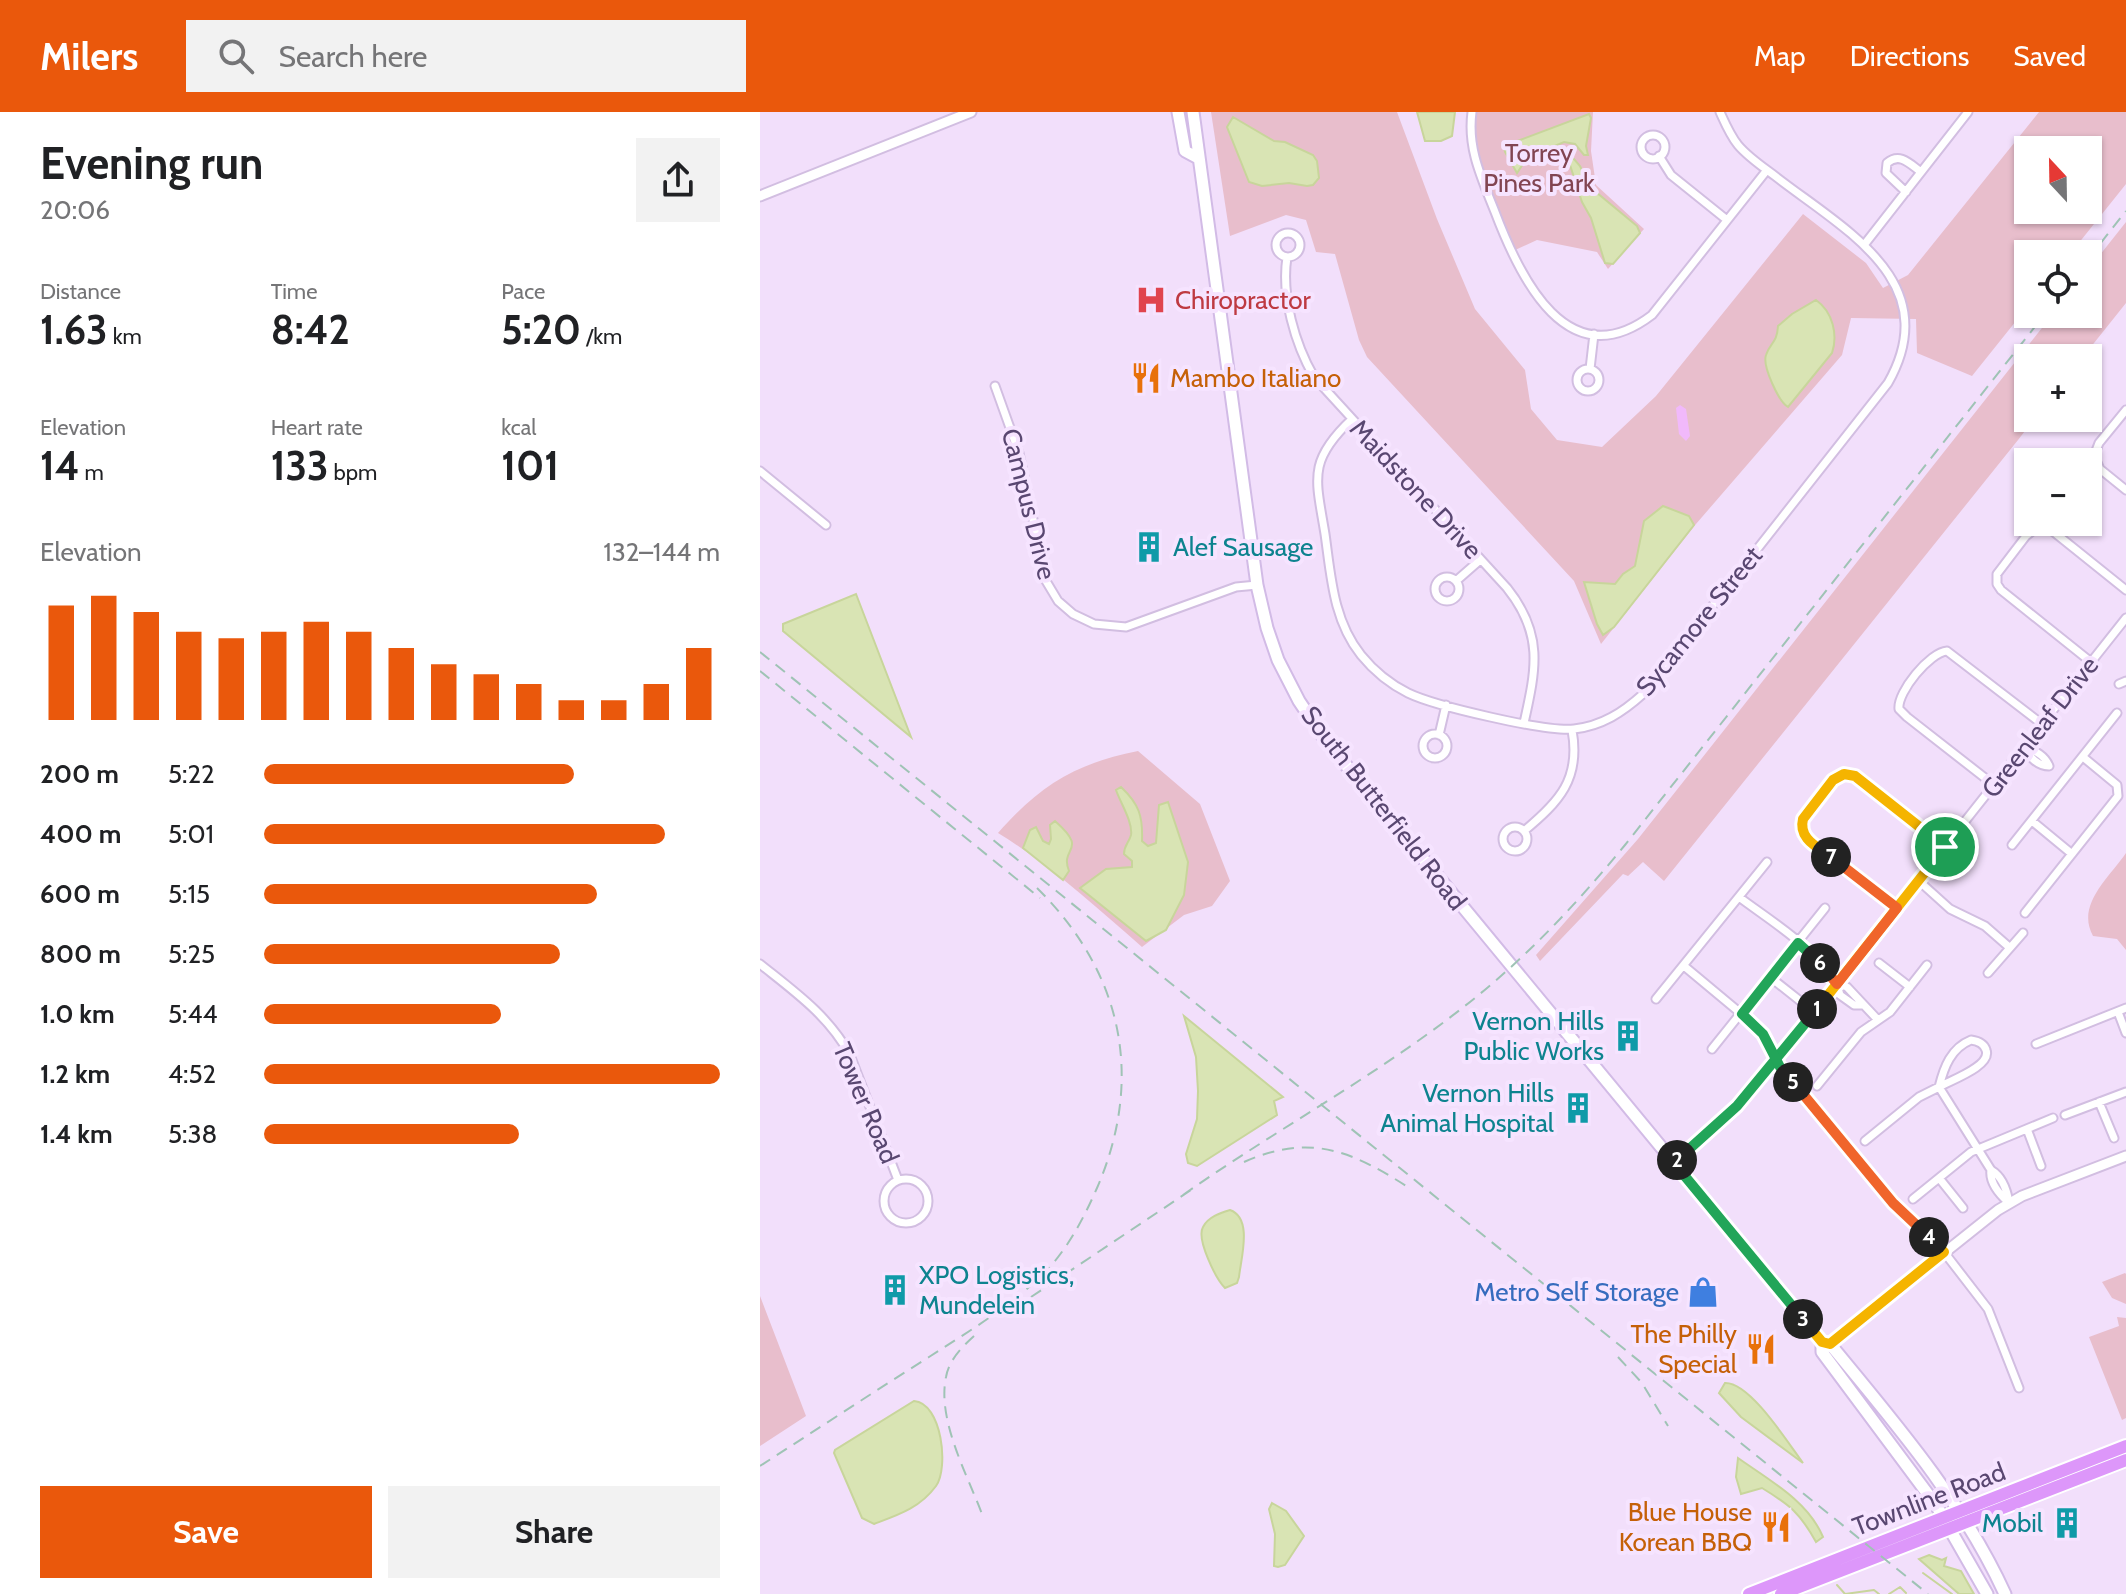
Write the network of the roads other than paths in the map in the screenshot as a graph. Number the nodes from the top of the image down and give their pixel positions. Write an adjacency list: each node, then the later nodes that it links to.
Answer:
1 (971, 112): 12 (street)
2 (1178, 112): 8 (main road)
3 (1193, 112): 8 (main road, South Butterfield Road)
4 (1472, 112): 16 (street)
5 (1968, 112): 10 (street)
6 (1722, 113): 9 (street, Sycamore Street)
7 (1659, 156): 13 (street)
8 (1198, 158): 26 (main road, South Butterfield Road)
9 (1767, 170): 13 (street); 14 (street, Sycamore Street)
10 (1921, 172): 11 (street); 11 (street)
11 (1906, 192): 14 (street)
12 (760, 196)
13 (1727, 220): 16 (street)
14 (1864, 245): 34 (street, Sycamore Street)
15 (1287, 257): 20 (street, Maidstone Drive)
16 (1594, 334): 17 (street)
17 (1590, 369)
18 (995, 386): 26 (street, Campus Drive)
19 (2126, 410): 22 (street)
20 (1352, 419): 24 (street, Maidstone Drive); 30 (street, Sycamore Street)
21 (760, 471): 23 (street)
22 (2126, 490)
23 (826, 525)
24 (1480, 560): 25 (street); 32 (street, Maidstone Drive)
25 (1456, 581)
26 (1257, 585): 82 (main road, South Butterfield Road)
27 (2126, 590): 29 (street)
28 (2126, 618): 29 (street, Greenleaf Drive)
29 (2091, 662): 33 (street, Greenleaf Drive)
30 (1446, 705): 32 (street, Sycamore Street); 35 (street)
31 (2117, 713): 37 (street)
32 (1524, 723): 34 (street, Sycamore Street)
33 (2042, 724): 36 (street, Greenleaf Drive); 39 (street)
34 (1572, 730): 41 (street)
35 (1439, 735)
36 (2025, 748): 38 (street); 39 (street, Greenleaf Drive)
37 (2083, 757): 38 (street); 44 (street)
38 (2064, 779): 40 (street)
39 (1994, 785): 43 (street, Greenleaf Drive)
40 (2032, 821): 42 (street); 44 (street)
41 (1524, 831)
42 (2012, 845)
43 (1945, 847): 46 (street, Greenleaf Drive); 49 (street)
44 (2072, 854): 50 (street)
45 (1767, 862): 47 (street)
46 (1919, 881): 49 (street, Greenleaf Drive); 53 (street)
47 (1739, 897): 52 (street); 57 (street)
48 (1825, 908): 52 (street)
49 (1897, 908): 60 (street, Greenleaf Drive)
50 (2025, 913)
51 (2023, 933): 53 (street)
52 (1798, 943): 59 (street); 60 (street)
53 (2009, 947): 58 (street)
54 (1879, 963): 61 (street)
55 (760, 964): 85 (street, Tower Road)
56 (1927, 965): 61 (street)
57 (1684, 966): 62 (street); 65 (street)
58 (1988, 973)
59 (1770, 977): 63 (street); 65 (street)
60 (1837, 984): 66 (street); 70 (street, Greenleaf Drive)
61 (1910, 987): 66 (street)
62 (1656, 999)
63 (1799, 1000)
64 (2122, 1010): 67 (street); 68 (street)
65 (1742, 1014): 69 (street); 70 (street)
66 (1878, 1020): 71 (street)
67 (2126, 1033)
68 (2036, 1044)
69 (1712, 1049)
70 (1777, 1060): 82 (street, Greenleaf Drive); 89 (street)
71 (1817, 1086)
72 (1939, 1087): 72 (street); 79 (street); 80 (street)
73 (2126, 1092): 74 (street)
74 (2099, 1102): 75 (street); 78 (street)
75 (2065, 1115)
76 (2053, 1118): 77 (street)
77 (2027, 1129): 80 (street); 83 (street)
78 (2114, 1138)
79 (1865, 1141)
80 (1978, 1149): 84 (street); 87 (street)
81 (2126, 1156): 87 (street)
82 (1674, 1163): 90 (main road, South Butterfield Road)
83 (2041, 1166)
84 (1939, 1178): 86 (street); 88 (street)
85 (898, 1180): 85 (street, Tower Road)
86 (1913, 1199)
87 (2009, 1203): 89 (street)
88 (1963, 1208)
89 (1944, 1252): 90 (street); 91 (street)
90 (1826, 1343): 94 (main road, South Butterfield Road); 95 (main road, South Butterfield Road)
91 (2019, 1388)
92 (2126, 1446): 94 (main road, Townline Road)
93 (2126, 1460): 94 (main road, Townline Road)
94 (1963, 1516): 95 (main road, Townline Road); 99 (main road, South Butterfield Road)
95 (1947, 1522): 96 (main road, Townline Road); 97 (main road, Townline Road); 98 (main road, South Butterfield Road)
96 (1749, 1594)
97 (1781, 1594)
98 (1987, 1594)
99 (2005, 1594)

